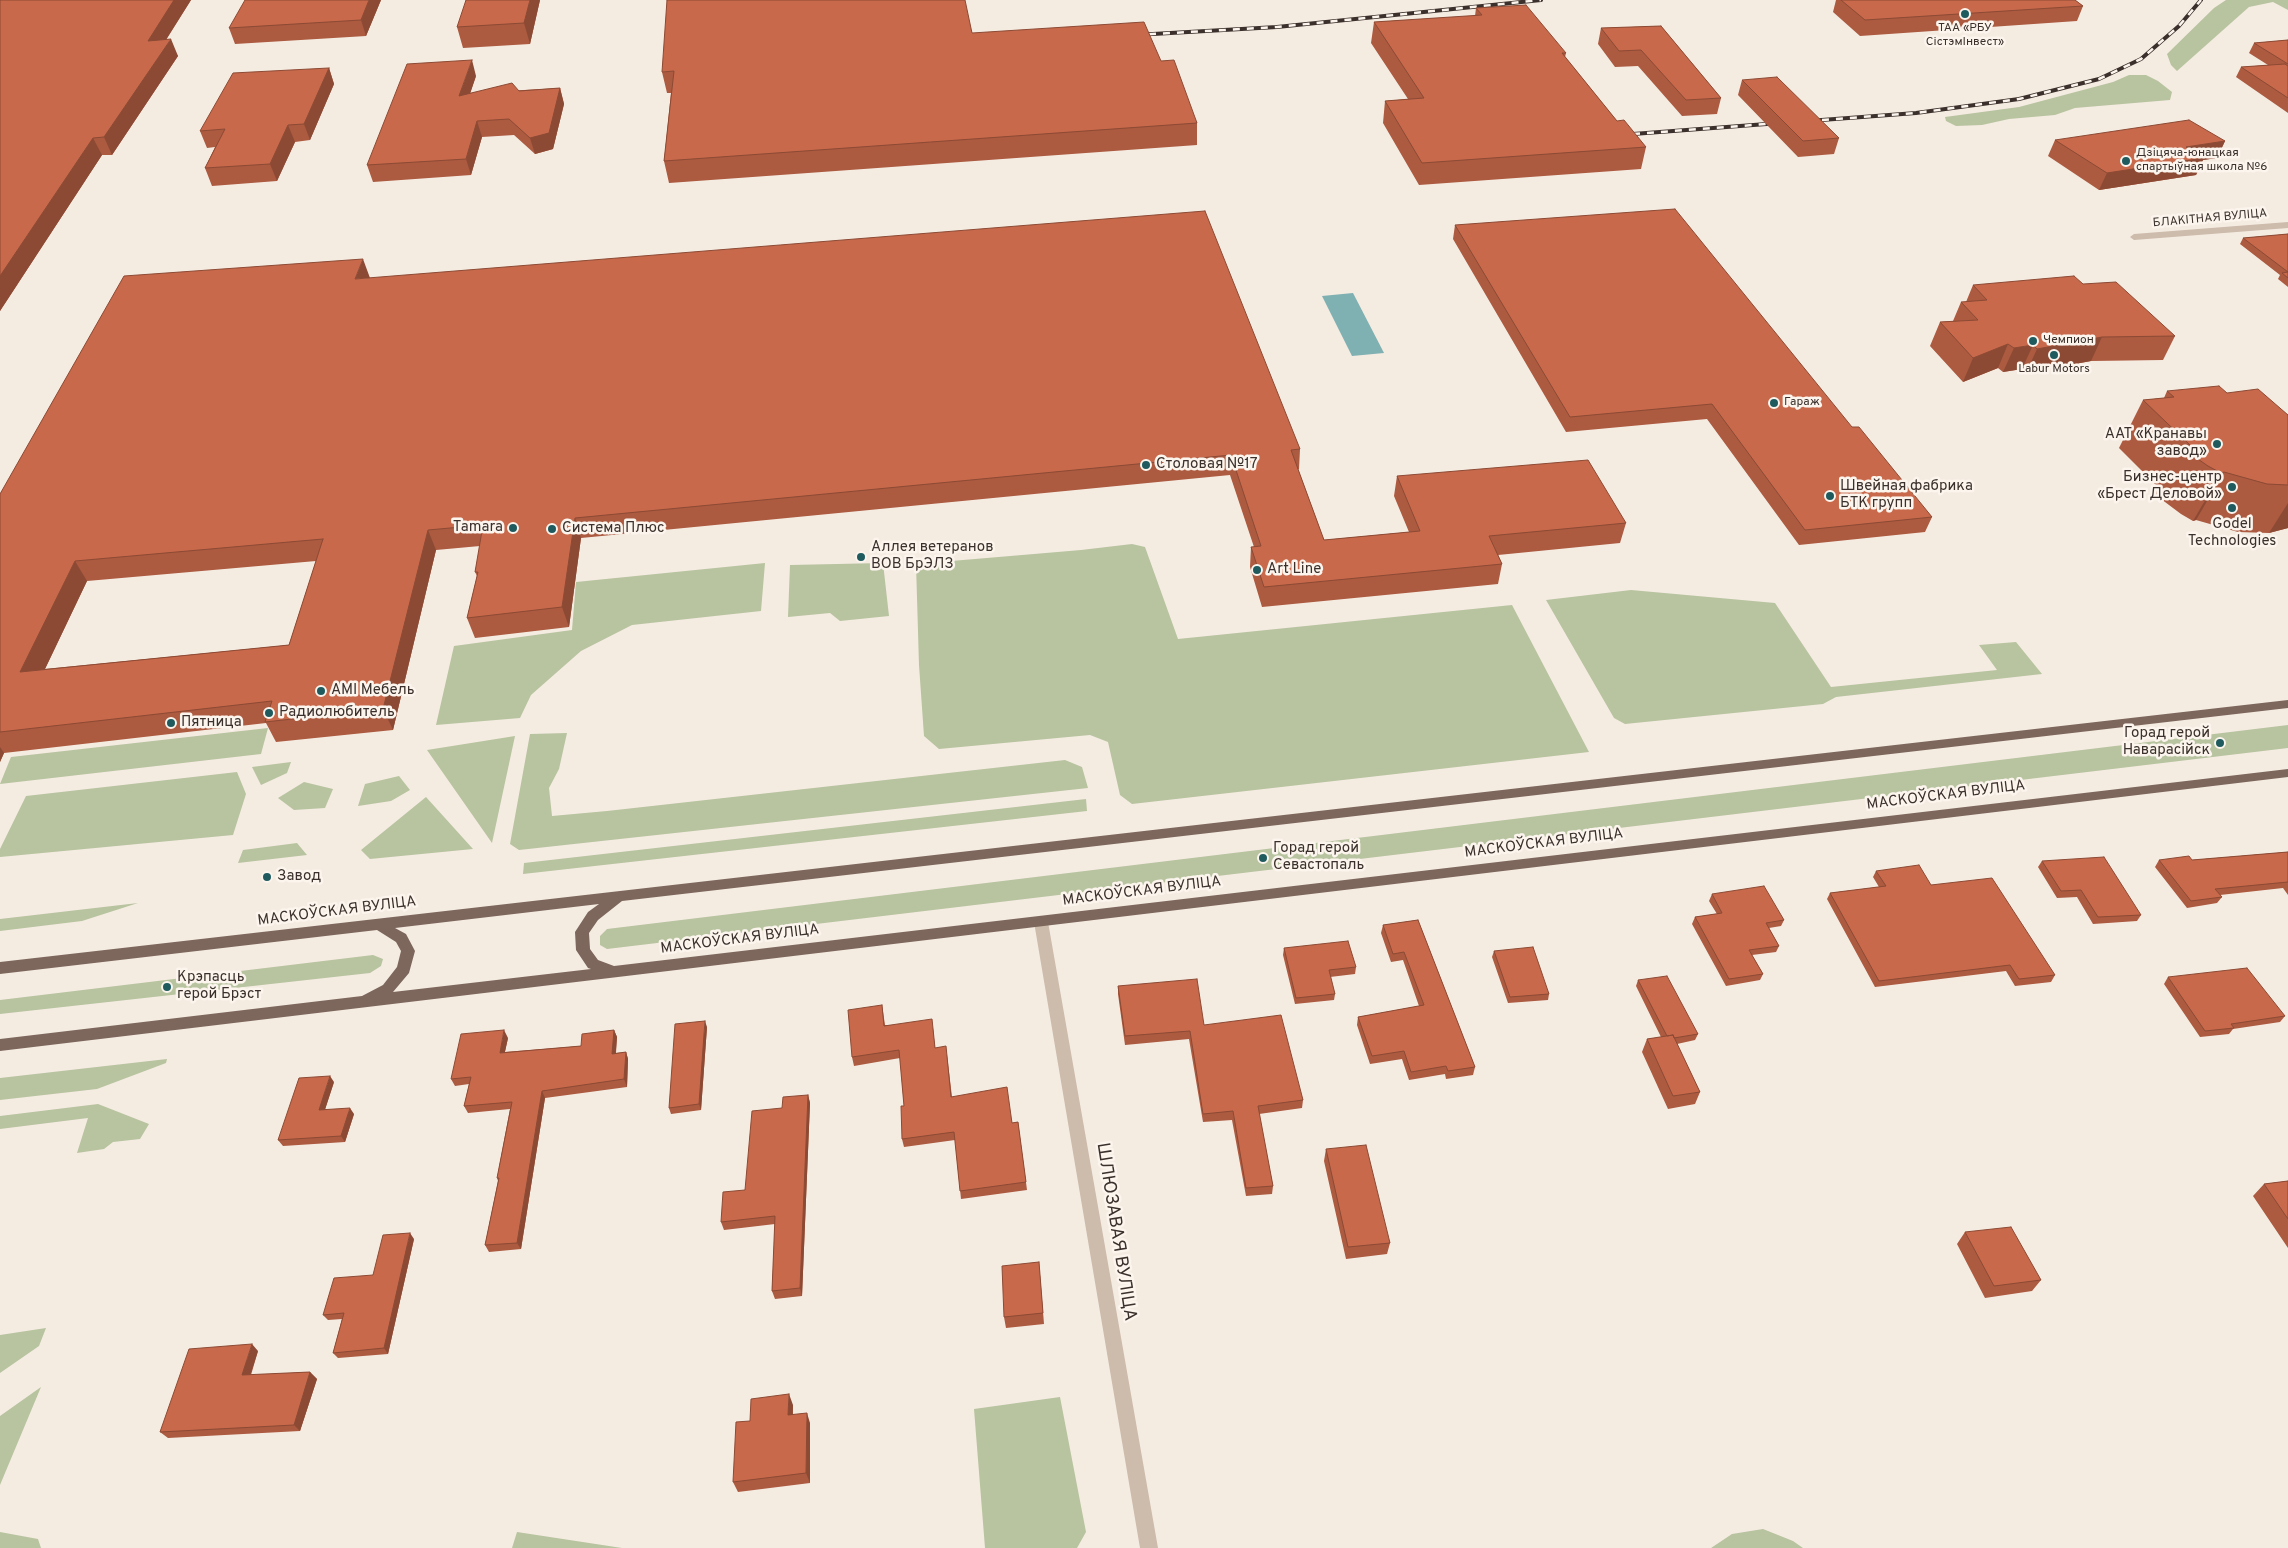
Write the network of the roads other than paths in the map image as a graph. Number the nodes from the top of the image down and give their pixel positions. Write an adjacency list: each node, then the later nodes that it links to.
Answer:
1 (2288, 225): 2 (street, БЛАКІТНАЯ ВУЛІЦА)
2 (2134, 237)
3 (2288, 704): 5 (main road, МАСКОЎСКАЯ ВУЛІЦА)
4 (2288, 772): 6 (main road, МАСКОЎСКАЯ ВУЛІЦА)
5 (618, 898): 7 (main road, МАСКОЎСКАЯ ВУЛІЦА); 9 (main road)
6 (1041, 922): 9 (main road, МАСКОЎСКАЯ ВУЛІЦА); 12 (street, ШЛЮЗАВАЯ ВУЛІЦА)
7 (380, 925): 8 (main road, МАСКОЎСКАЯ ВУЛІЦА); 10 (main road)
8 (0, 968)
9 (616, 972): 10 (main road, МАСКОЎСКАЯ ВУЛІЦА)
10 (357, 1003): 11 (main road, МАСКОЎСКАЯ ВУЛІЦА)
11 (0, 1045)
12 (1149, 1548)

